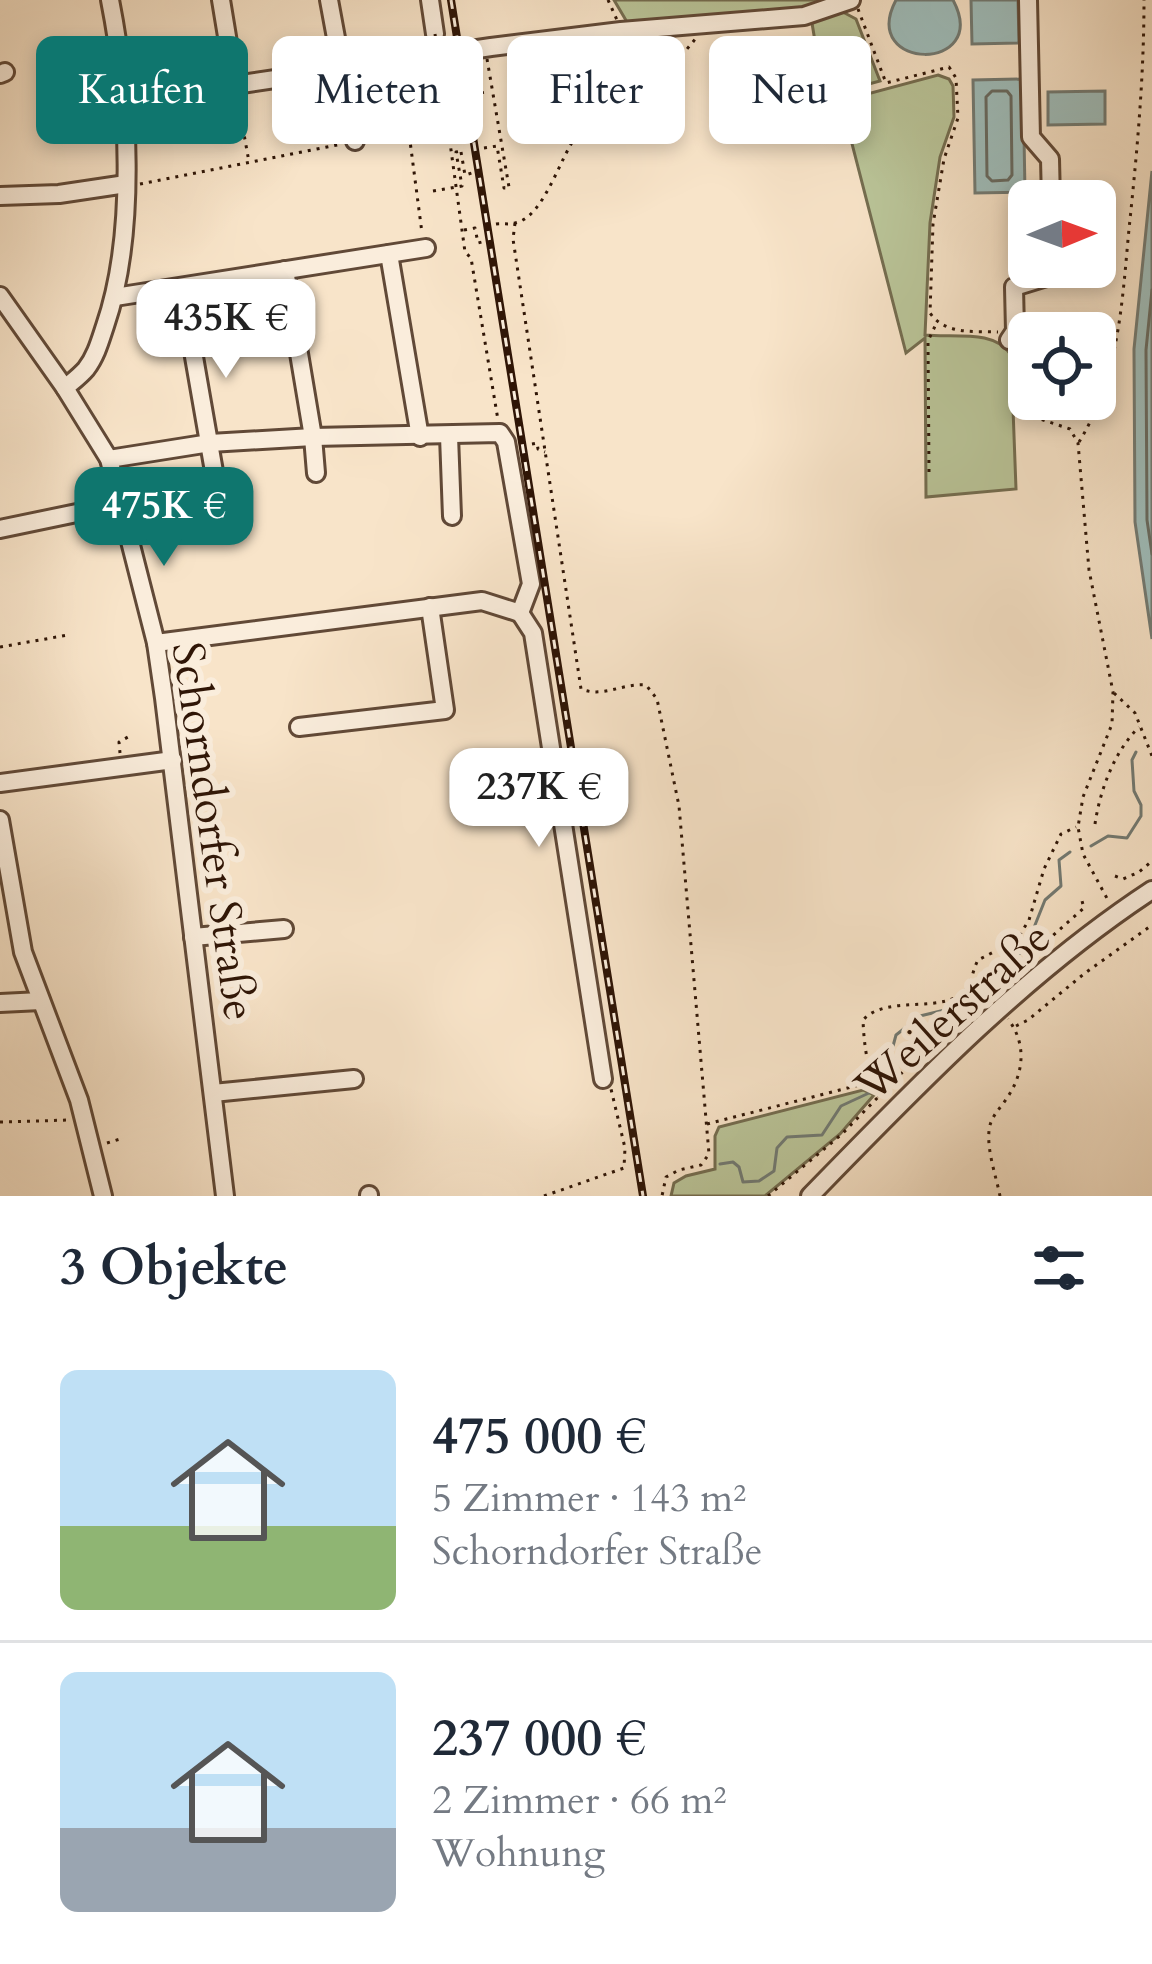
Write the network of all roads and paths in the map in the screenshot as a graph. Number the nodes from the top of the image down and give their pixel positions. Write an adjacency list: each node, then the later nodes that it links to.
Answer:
1 (110, 0): 12 (street)
2 (221, 0): 13 (street)
3 (329, 0): 14 (street)
4 (430, 0): 11 (street)
5 (608, 0): 10 (path)
6 (853, 0): 9 (street); 40 (path)
7 (1028, 0): 25 (street)
8 (1144, 0): 49 (path)
9 (699, 25): 10 (street); 31 (path)
10 (622, 31): 15 (street)
11 (435, 34)
12 (115, 36)
13 (227, 36)
14 (335, 36)
15 (483, 49)
16 (488, 61): 22 (path)
17 (125, 144): 26 (street)
18 (246, 144): 23 (path)
19 (316, 144): 23 (path)
20 (411, 144): 34 (path)
21 (449, 144): 27 (path)
22 (484, 148)
23 (250, 164): 26 (path)
24 (475, 172): 27 (path)
25 (1050, 180)
26 (126, 181): 29 (street); 39 (street)
27 (455, 187): 28 (path); 32 (path)
28 (433, 190)
29 (0, 196)
30 (496, 224): 31 (path)
31 (515, 224): 51 (path)
32 (463, 230): 33 (path); 44 (path)
33 (486, 242)
34 (425, 248): 35 (street)
35 (389, 254): 36 (street); 47 (street)
36 (285, 270): 37 (street); 46 (street)
37 (182, 287): 39 (street); 48 (street)
38 (0, 296): 42 (street, Schorndorfer Straße)
39 (115, 297): 42 (street)
40 (936, 322): 41 (path); 53 (path)
41 (1008, 338)
42 (65, 388): 52 (street, Schorndorfer Straße)
43 (1042, 420): 49 (path)
44 (500, 434): 45 (street); 60 (street)
45 (449, 436): 47 (street); 57 (street)
46 (313, 437): 47 (street); 48 (street); 54 (street)
47 (420, 437)
48 (210, 443): 52 (street); 55 (street)
49 (1078, 443): 64 (path)
50 (532, 444): 51 (path)
51 (546, 452): 95 (path)
52 (109, 459): 56 (street, Schorndorfer Straße)
53 (929, 472)
54 (316, 473)
55 (216, 483)
56 (122, 508): 58 (street); 62 (street, Schorndorfer Straße)
57 (452, 516)
58 (0, 529)
59 (430, 607): 60 (street); 62 (street); 65 (street)
60 (520, 613): 89 (street)
61 (68, 635): 63 (path)
62 (155, 643): 69 (street, Schorndorfer Straße)
63 (0, 647)
64 (1112, 692): 66 (path); 74 (path)
65 (299, 727)
66 (1139, 727): 68 (path); 73 (path)
67 (128, 737): 70 (path)
68 (1152, 756)
69 (173, 760): 70 (street); 83 (street, Schorndorfer Straße)
70 (122, 766): 71 (street)
71 (0, 783)
72 (0, 820): 78 (street)
73 (1095, 824)
74 (1078, 826): 80 (path); 90 (path)
75 (1152, 861): 76 (path)
76 (1115, 876)
77 (1152, 890): 80 (street, Weilerstraße)
78 (5, 893): 84 (street)
79 (1082, 901): 92 (path)
80 (1117, 913): 86 (street, Weilerstraße)
81 (1152, 926): 87 (path)
82 (284, 929): 83 (street)
83 (193, 937): 91 (street, Schorndorfer Straße)
84 (40, 1001): 85 (street); 93 (street)
85 (0, 1003)
86 (1000, 1009): 87 (path); 103 (street, Weilerstraße)
87 (1014, 1027): 104 (path)
88 (354, 1079): 91 (street)
89 (606, 1081): 100 (path)
90 (872, 1082): 92 (path); 95 (path)
91 (213, 1093): 99 (street, Schorndorfer Straße)
92 (879, 1097): 102 (path)
93 (83, 1120): 94 (path); 98 (street)
94 (0, 1122)
95 (706, 1124): 101 (path)
96 (120, 1138): 97 (path)
97 (110, 1142)
98 (99, 1195)
99 (226, 1196)
100 (544, 1196)
101 (662, 1196)
102 (768, 1196)
103 (810, 1196)
104 (1000, 1196)

